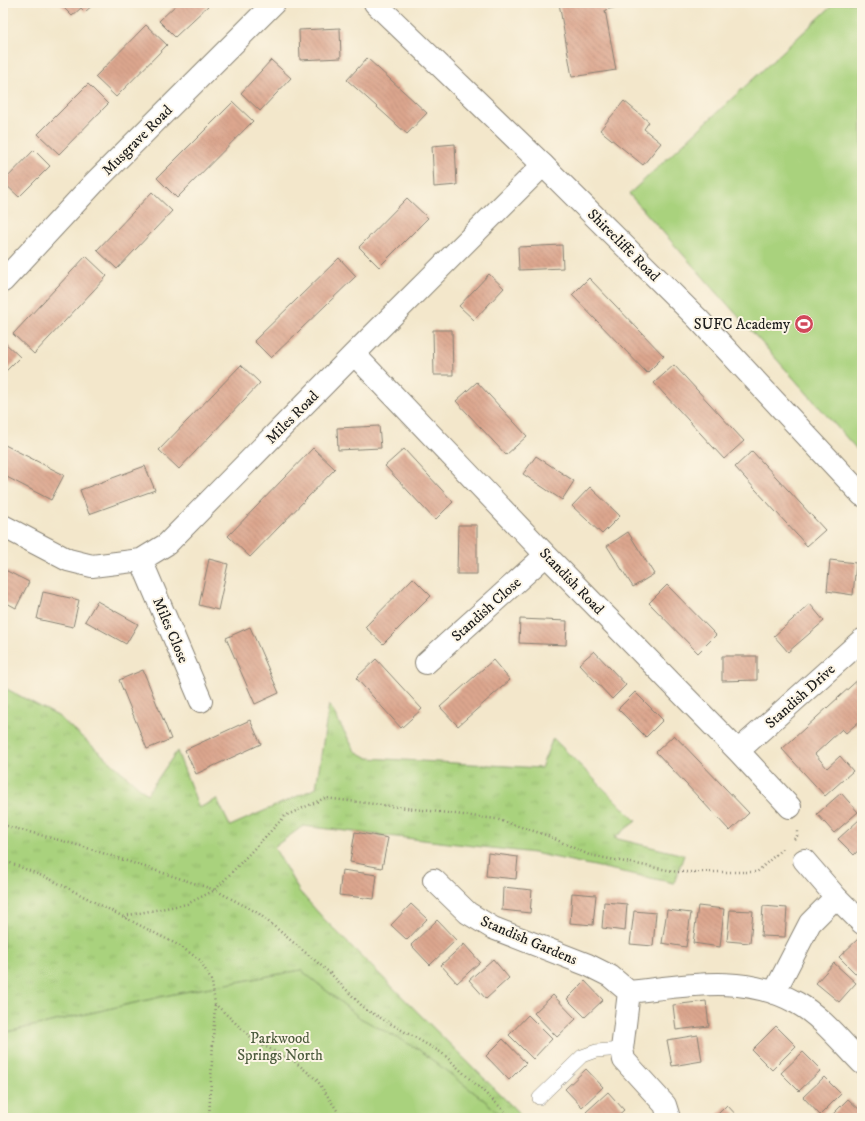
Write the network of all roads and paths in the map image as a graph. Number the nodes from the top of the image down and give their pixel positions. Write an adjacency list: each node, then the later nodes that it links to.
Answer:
1 (274, 3): 4 (street, Musgrave Road)
2 (376, 3): 3 (street, Shirecliffe Road)
3 (544, 165): 5 (street, Miles Road); 6 (street, Shirecliffe Road)
4 (3, 281)
5 (354, 354): 8 (street, Standish Road); 9 (street, Miles Road)
6 (862, 496)
7 (3, 526): 9 (street, Miles Road)
8 (546, 555): 11 (street, Standish Close); 13 (street, Standish Road)
9 (141, 560): 12 (street, Miles Close)
10 (862, 640): 13 (street, Standish Drive)
11 (426, 662)
12 (201, 701)
13 (738, 751): 14 (street, Standish Road)
14 (790, 807): 16 (path)
15 (3, 825): 21 (path)
16 (791, 841)
17 (785, 846): 21 (path)
18 (3, 860): 23 (path)
19 (804, 860): 22 (street)
20 (434, 880): 25 (street, Standish Gardens)
21 (215, 890): 23 (path); 33 (path)
22 (836, 897): 24 (street); 26 (street)
23 (124, 916): 27 (path)
24 (862, 923)
25 (629, 992): 26 (street); 28 (street)
26 (774, 993): 29 (street)
27 (215, 1004): 31 (path); 32 (path)
28 (622, 1049): 30 (lane); 34 (street)
29 (862, 1063)
30 (539, 1098)
31 (209, 1118)
32 (342, 1118)
33 (512, 1118)
34 (669, 1118)

